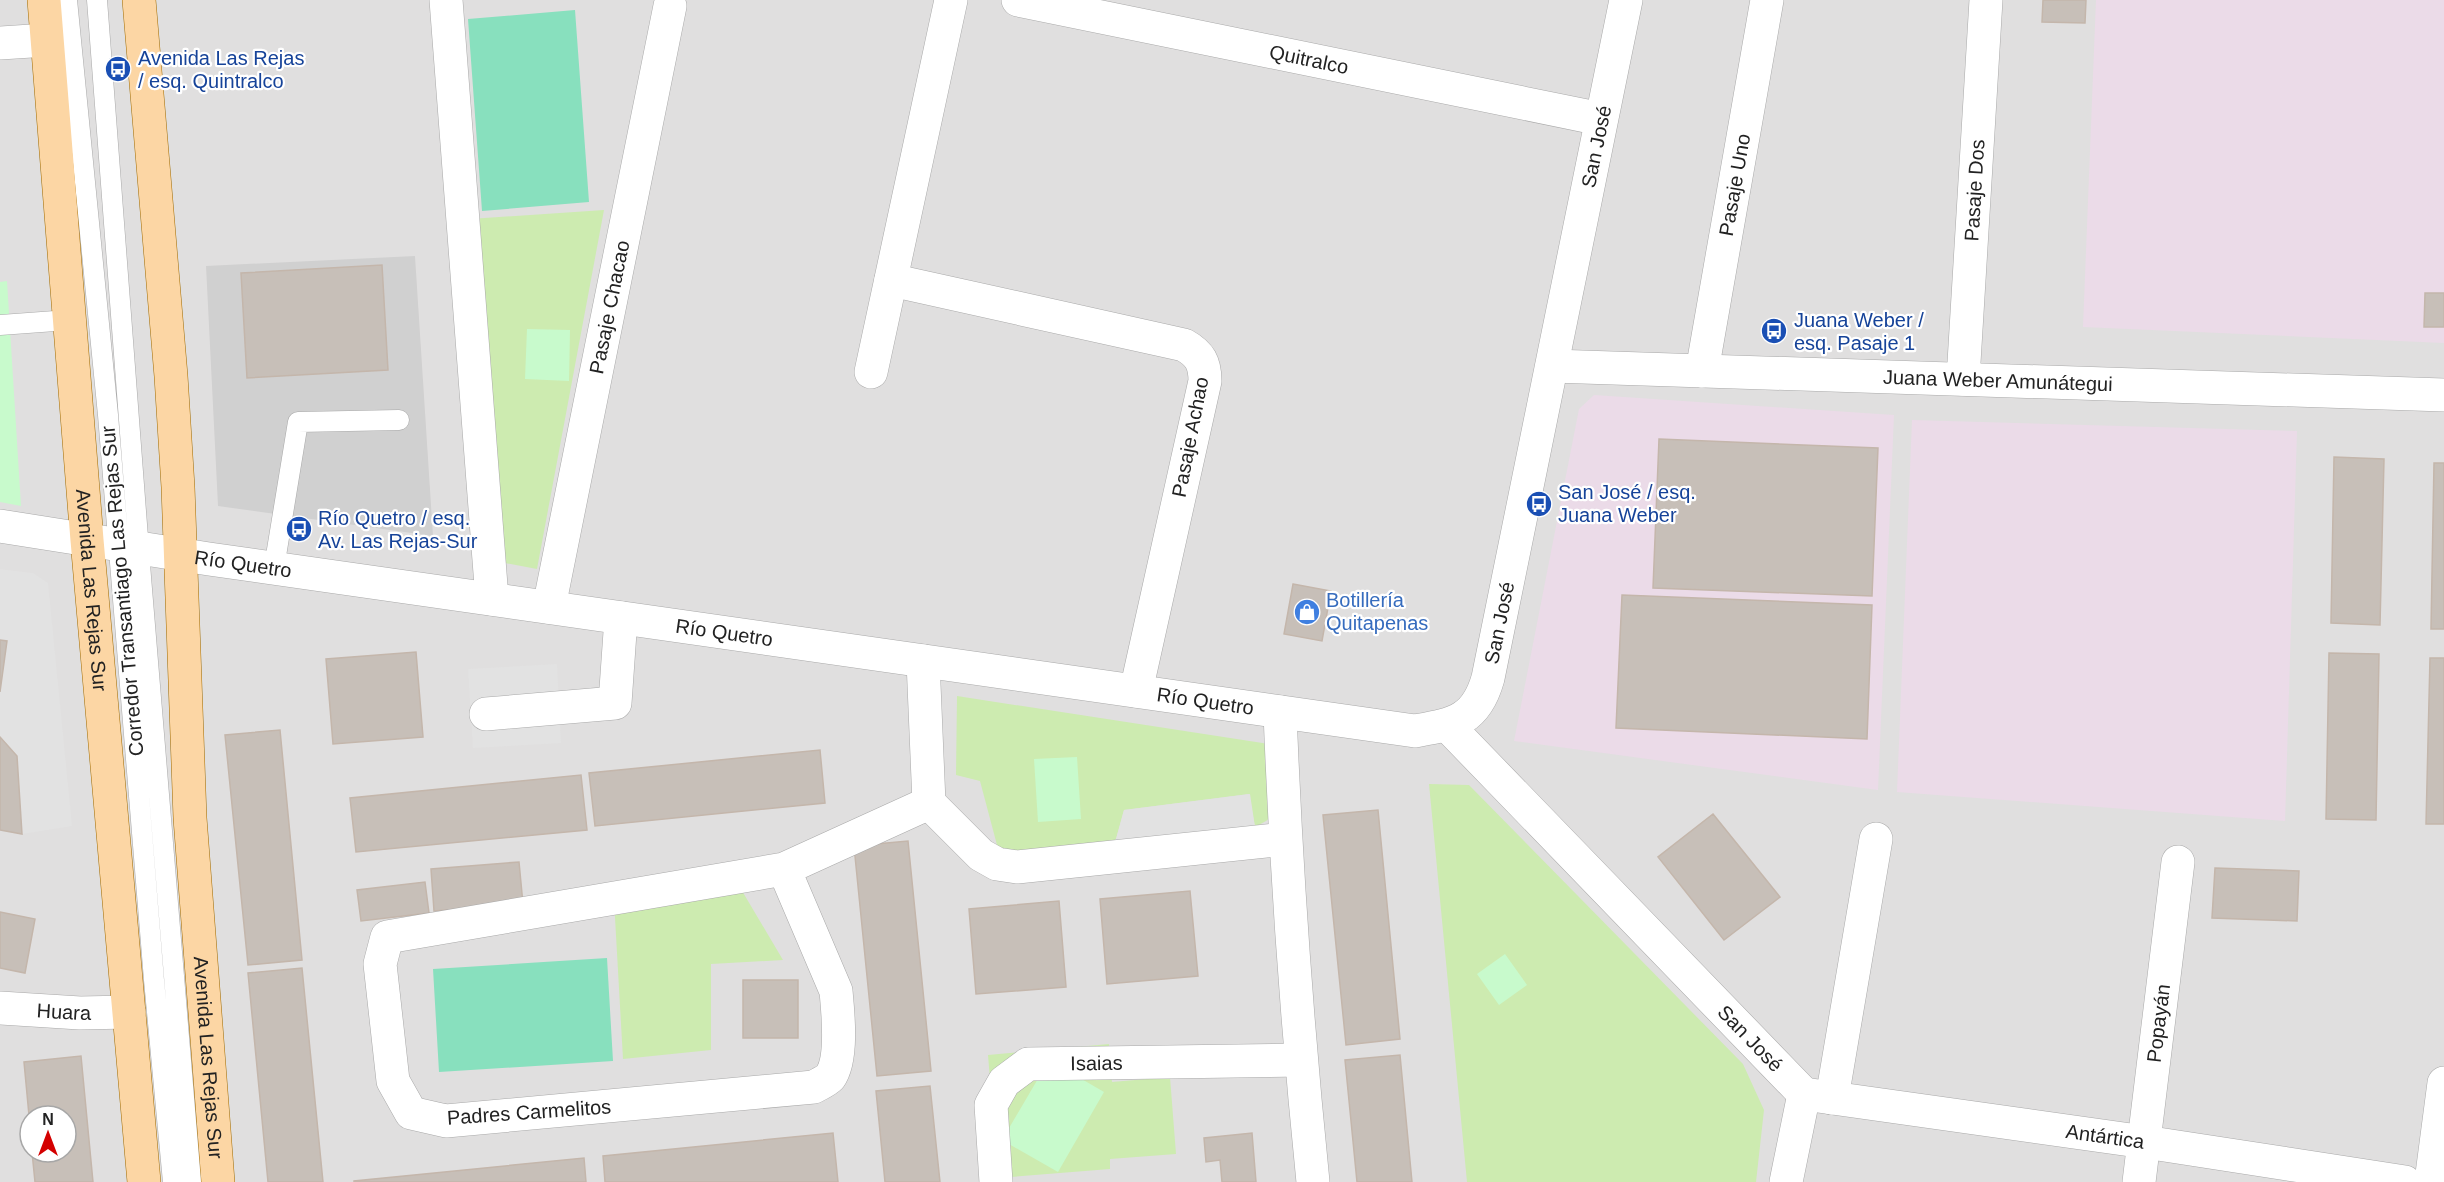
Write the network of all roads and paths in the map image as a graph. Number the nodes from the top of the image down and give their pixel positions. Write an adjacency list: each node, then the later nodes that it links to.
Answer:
1 (44, 0): 12 (main road, Avenida Las Rejas Sur)
2 (68, 0): 25 (lane, Corredor Transantiago Las Rejas Sur)
3 (97, 0): 25 (lane, Corredor Transantiago Las Rejas Sur)
4 (139, 0): 26 (main road, Avenida Las Rejas Sur)
5 (446, 0): 28 (street)
6 (951, 0): 15 (street)
7 (1018, 0): 14 (street, Quitralco)
8 (1626, 0): 14 (street, San José)
9 (1767, 0): 19 (street, Pasaje Uno)
10 (1986, 0): 21 (street, Pasaje Dos)
11 (670, 6): 29 (street, Pasaje Chacao)
12 (46, 40): 13 (street); 16 (main road, Avenida Las Rejas Sur)
13 (0, 43)
14 (1601, 119): 18 (street, San José)
15 (891, 280): 20 (street); 32 (street, Pasaje Achao)
16 (69, 320): 17 (lane); 25 (main road, Avenida Las Rejas Sur)
17 (0, 325)
18 (1552, 366): 19 (street, Juana Weber Amunátegui); 35 (street, San José)
19 (1702, 371): 21 (street, Juana Weber Amunátegui)
20 (871, 372)
21 (1963, 379): 22 (street, Juana Weber Amunátegui)
22 (2444, 395)
23 (399, 420): 27 (lane)
24 (0, 526): 25 (street, Río Quetro)
25 (114, 544): 26 (street, Río Quetro); 42 (main road, Avenida Las Rejas Sur); 48 (lane, Corredor Transantiago Las Rejas Sur); 49 (lane, Corredor Transantiago Las Rejas Sur)
26 (179, 554): 27 (street, Río Quetro); 50 (main road, Avenida Las Rejas Sur)
27 (274, 568): 28 (street, Río Quetro)
28 (492, 599): 29 (street, Río Quetro)
29 (549, 607): 30 (street, Río Quetro)
30 (621, 618): 31 (street, Río Quetro); 34 (street)
31 (923, 661): 32 (street, Río Quetro); 36 (street)
32 (1136, 691): 33 (street, Río Quetro)
33 (1280, 712): 35 (street, Río Quetro); 37 (street)
34 (486, 714)
35 (1447, 725): 45 (street, San José)
36 (929, 803): 37 (street); 40 (street, Padres Carmelitos)
37 (1285, 839): 43 (street)
38 (1876, 839): 45 (street)
39 (2178, 862): 46 (street, Popayán)
40 (784, 869): 40 (street, Padres Carmelitos)
41 (0, 1008): 42 (street, Huara)
42 (129, 1012): 47 (main road, Avenida Las Rejas Sur)
43 (1301, 1060): 51 (street, Isaias); 52 (street)
44 (2444, 1083): 56 (street)
45 (1818, 1096): 46 (street, Antártica); 53 (street)
46 (2145, 1142): 54 (street, Popayán); 55 (street, Antártica)
47 (144, 1182)
48 (173, 1182)
49 (191, 1182)
50 (218, 1182)
51 (996, 1182)
52 (1313, 1182)
53 (1786, 1182)
54 (2139, 1182)
55 (2405, 1182)
56 (2431, 1182)

